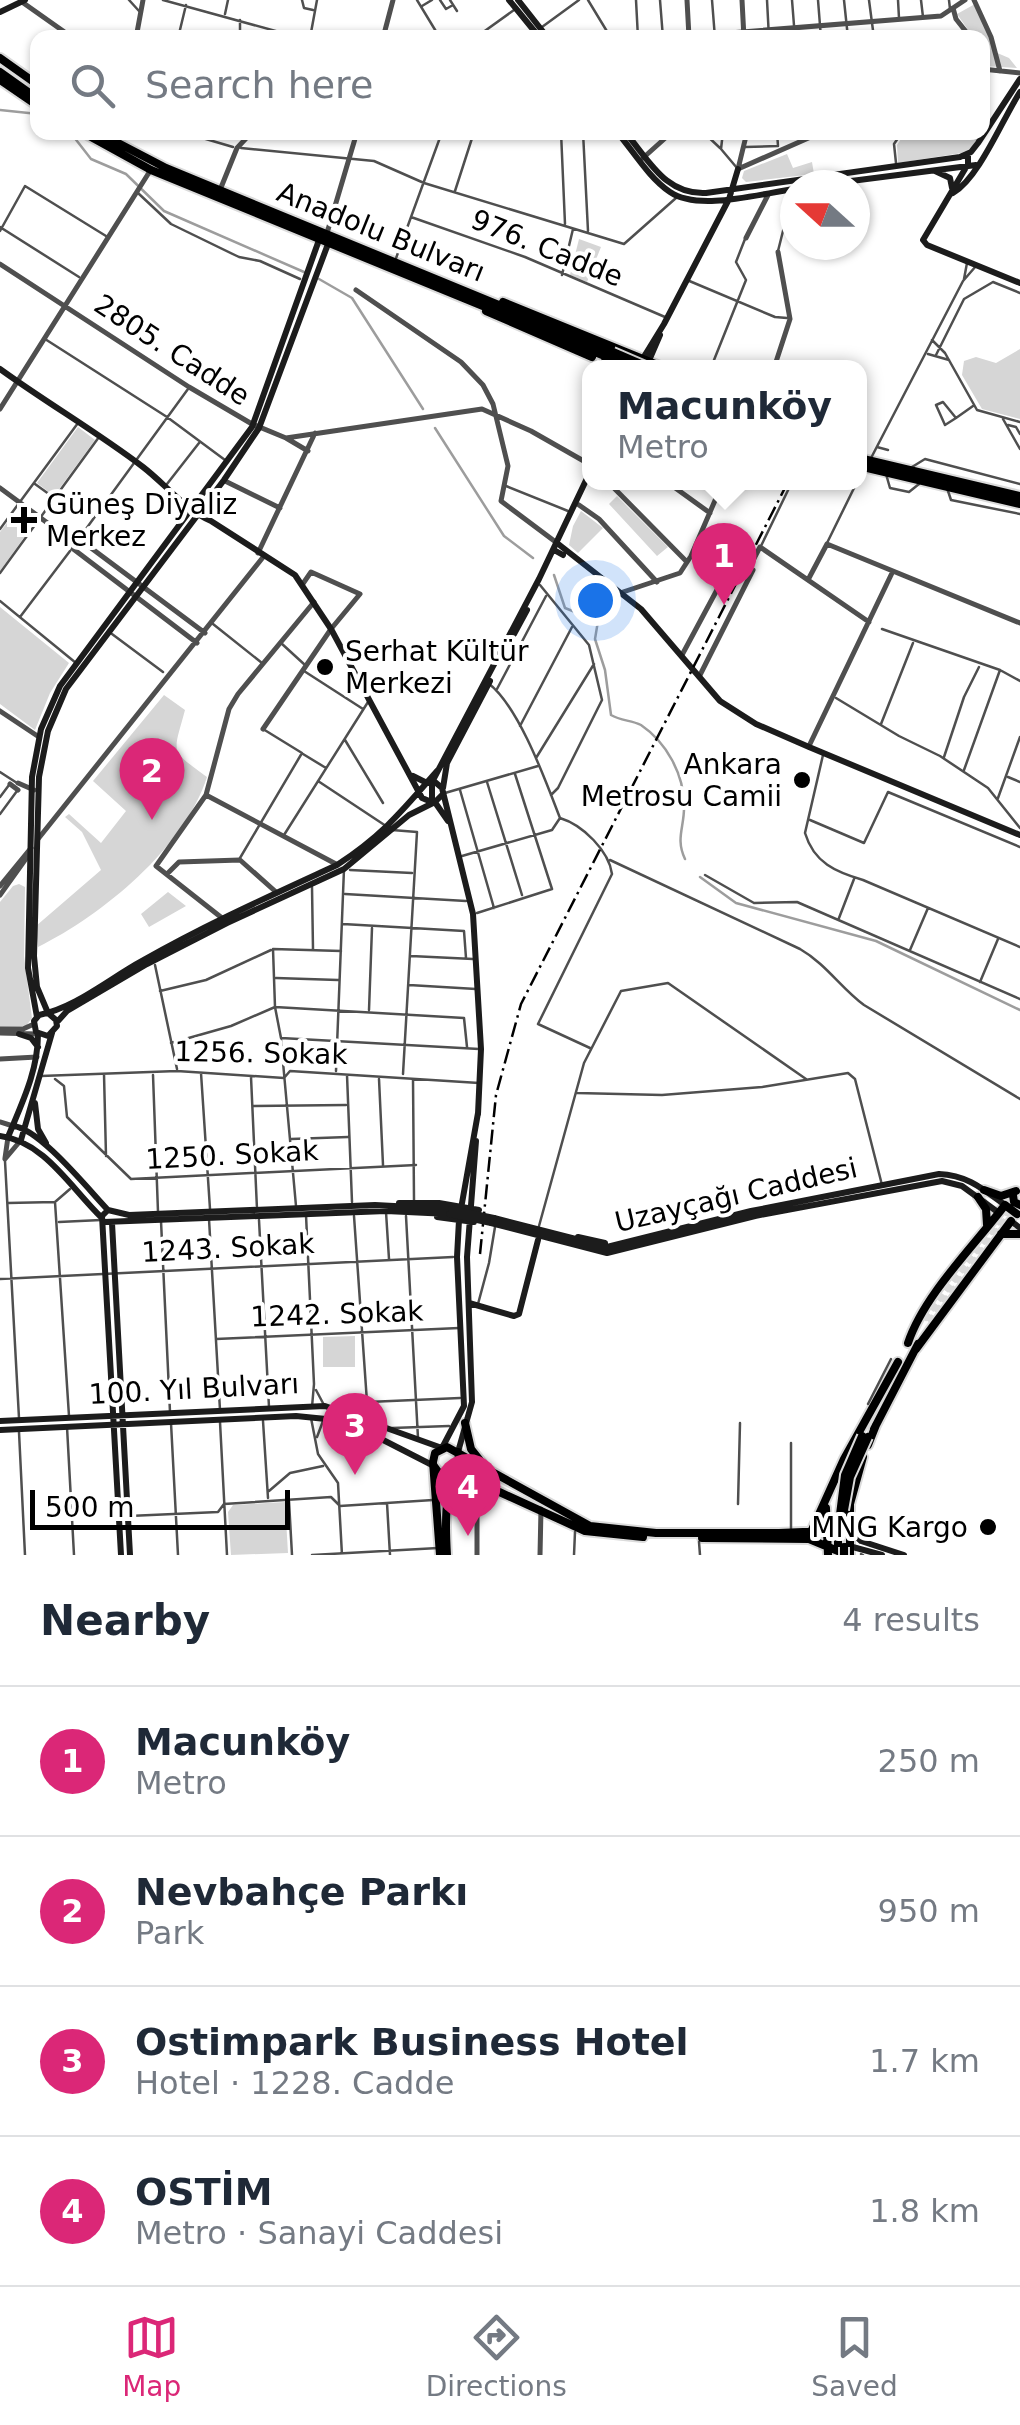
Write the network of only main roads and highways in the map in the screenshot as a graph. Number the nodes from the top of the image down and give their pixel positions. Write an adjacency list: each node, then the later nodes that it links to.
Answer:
1 (509, 0): 3 (main road)
2 (23, 1): 4 (main road)
3 (517, 4): 5 (main road); 6 (main road)
4 (0, 12)
5 (535, 30)
6 (542, 30)
7 (0, 61): 11 (main road)
8 (0, 72): 13 (main road)
9 (1020, 76): 15 (main road)
10 (0, 80): 14 (main road)
11 (30, 82)
12 (1020, 92): 16 (main road)
13 (30, 96)
14 (30, 98)
15 (990, 122)
16 (990, 139)
17 (91, 140): 24 (main road)
18 (95, 140): 24 (main road, Anadolu Bulvarı)
19 (112, 140): 35 (main road, Anadolu Bulvarı)
20 (625, 140): 26 (main road)
21 (631, 140): 26 (main road)
22 (978, 140): 25 (main road)
23 (990, 140): 27 (main road)
24 (108, 148): 35 (main road, Anadolu Bulvarı)
25 (970, 153): 27 (main road); 27 (main road); 30 (main road)
26 (643, 158): 31 (main road); 34 (main road)
27 (975, 163): 28 (main road); 33 (main road)
28 (933, 170): 29 (main road); 33 (main road)
29 (870, 178)
30 (746, 187): 31 (main road); 31 (main road)
31 (730, 189): 34 (main road)
32 (780, 190): 34 (main road)
33 (952, 194): 36 (main road)
34 (725, 200): 39 (main road)
35 (325, 239): 37 (main road, Anadolu Bulvarı); 37 (main road, Anadolu Bulvarı); 41 (main road); 41 (main road)
36 (1020, 283)
37 (475, 299): 38 (main road, Anadolu Bulvarı)
38 (616, 358)
39 (648, 360)
40 (0, 369): 48 (main road)
41 (256, 426): 48 (main road); 48 (main road)
42 (867, 464): 46 (main road)
43 (867, 465): 47 (main road)
44 (582, 490): 49 (main road)
45 (587, 490): 49 (main road)
46 (1020, 496)
47 (1020, 504)
48 (197, 510): 50 (main road); 52 (main road)
49 (560, 550): 53 (main road); 56 (main road); 60 (main road)
50 (133, 594): 51 (main road); 51 (main road)
51 (79, 665): 54 (main road); 54 (main road)
52 (412, 776): 53 (main road); 55 (main road)
53 (430, 782): 55 (main road); 56 (main road); 57 (main road)
54 (35, 786): 64 (main road); 67 (main road)
55 (421, 791): 57 (main road); 58 (main road)
56 (442, 794): 57 (main road); 59 (main road)
57 (434, 803): 58 (main road); 59 (main road)
58 (405, 814): 61 (main road)
59 (452, 826): 74 (main road)
60 (1020, 831)
61 (342, 867): 62 (main road); 62 (main road)
62 (278, 895): 63 (main road)
63 (225, 921): 65 (main road); 68 (main road)
64 (42, 1000): 65 (main road); 66 (main road)
65 (63, 1007): 66 (main road)
66 (48, 1014): 67 (main road); 68 (main road)
67 (35, 1020): 70 (main road)
68 (56, 1023): 71 (main road)
69 (19, 1034): 72 (main road)
70 (38, 1034): 71 (main road); 72 (main road)
71 (52, 1034): 73 (main road)
72 (38, 1047): 75 (main road)
73 (36, 1092): 76 (main road); 79 (main road)
74 (478, 1112): 83 (main road); 87 (main road)
75 (12, 1126): 76 (main road); 77 (main road)
76 (25, 1130): 78 (main road); 79 (main road)
77 (2, 1131): 78 (main road)
78 (21, 1140): 93 (main road)
79 (51, 1153): 89 (main road)
80 (1016, 1191): 81 (main road); 88 (main road); 91 (main road)
81 (981, 1194): 82 (main road, Uzayçağı Caddesi); 84 (main road, Uzayçağı Caddesi); 98 (main road); 102 (main road, Uzayçağı Caddesi); 103 (main road, Uzayçağı Caddesi)
82 (995, 1198): 84 (main road); 88 (main road, Uzayçağı Caddesi)
83 (461, 1206): 85 (main road); 87 (main road); 94 (main road)
84 (989, 1206): 88 (main road, Uzayçağı Caddesi)
85 (387, 1208): 86 (main road, Uzayçağı Caddesi); 94 (main road); 95 (main road, Uzayçağı Caddesi, bridge)
86 (353, 1209): 90 (main road, Uzayçağı Caddesi); 90 (main road, Uzayçağı Caddesi)
87 (476, 1209): 95 (main road, bridge); 96 (main road)
88 (1002, 1209): 91 (main road); 98 (main road)
89 (110, 1210): 92 (main road, Uzayçağı Caddesi); 93 (main road); 97 (main road)
90 (258, 1212): 92 (main road, Uzayçağı Caddesi)
91 (1018, 1213): 99 (main road); 100 (main road)
92 (160, 1217): 97 (main road, Uzayçağı Caddesi)
93 (103, 1220): 97 (main road, Uzayçağı Caddesi); 110 (main road)
94 (459, 1220): 96 (main road); 116 (main road)
95 (491, 1221): 96 (main road, bridge); 101 (main road); 102 (main road, Uzayçağı Caddesi); 102 (main road); 103 (main road, Uzayçağı Caddesi)
96 (474, 1222): 104 (main road)
97 (113, 1223): 110 (main road)
98 (988, 1227): 100 (main road); 106 (main road)
99 (1020, 1231): 100 (main road)
100 (1001, 1233): 106 (main road)
101 (538, 1240): 103 (main road); 104 (main road)
102 (611, 1245)
103 (578, 1248)
104 (471, 1306): 116 (main road)
105 (926, 1321): 106 (main road)
106 (912, 1346): 107 (main road); 117 (main road)
107 (895, 1361): 120 (main road); 127 (main road)
108 (312, 1406): 109 (main road, 100. Yıl Bulvarı); 111 (main road, 100. Yıl Bulvarı); 112 (main road)
109 (324, 1406): 114 (main road); 121 (main road, 100. Yıl Bulvarı)
110 (119, 1416): 113 (main road, 100. Yıl Bulvarı); 115 (main road, 100. Yıl Bulvarı); 118 (main road)
111 (220, 1416): 112 (main road, 100. Yıl Bulvarı); 113 (main road, 100. Yıl Bulvarı)
112 (310, 1417): 114 (main road, 100. Yıl Bulvarı)
113 (171, 1418): 118 (main road, 100. Yıl Bulvarı)
114 (324, 1418): 123 (main road, 100. Yıl Bulvarı)
115 (0, 1420)
116 (460, 1424): 121 (main road); 122 (main road); 124 (main road)
117 (876, 1425): 120 (main road); 128 (main road)
118 (119, 1426): 119 (main road, 100. Yıl Bulvarı); 135 (main road); 136 (main road)
119 (0, 1430)
120 (865, 1437): 129 (main road, bridge)
121 (442, 1448): 122 (main road); 123 (main road)
122 (458, 1452): 124 (main road); 125 (main road)
123 (434, 1466): 125 (main road); 134 (main road)
124 (489, 1470): 126 (main road); 131 (main road)
125 (452, 1474): 126 (main road); 134 (main road)
126 (482, 1484): 131 (main road)
127 (826, 1503): 128 (main road); 130 (main road); 131 (main road)
128 (850, 1506): 129 (main road)
129 (844, 1530): 130 (main road); 133 (main road, bridge); 139 (main road)
130 (826, 1531): 131 (main road); 132 (main road)
131 (810, 1536): 132 (main road)
132 (827, 1544): 133 (main road); 137 (main road)
133 (851, 1552): 138 (main road)
134 (442, 1553)
135 (121, 1555)
136 (130, 1555)
137 (828, 1555)
138 (882, 1555)
139 (904, 1555)

